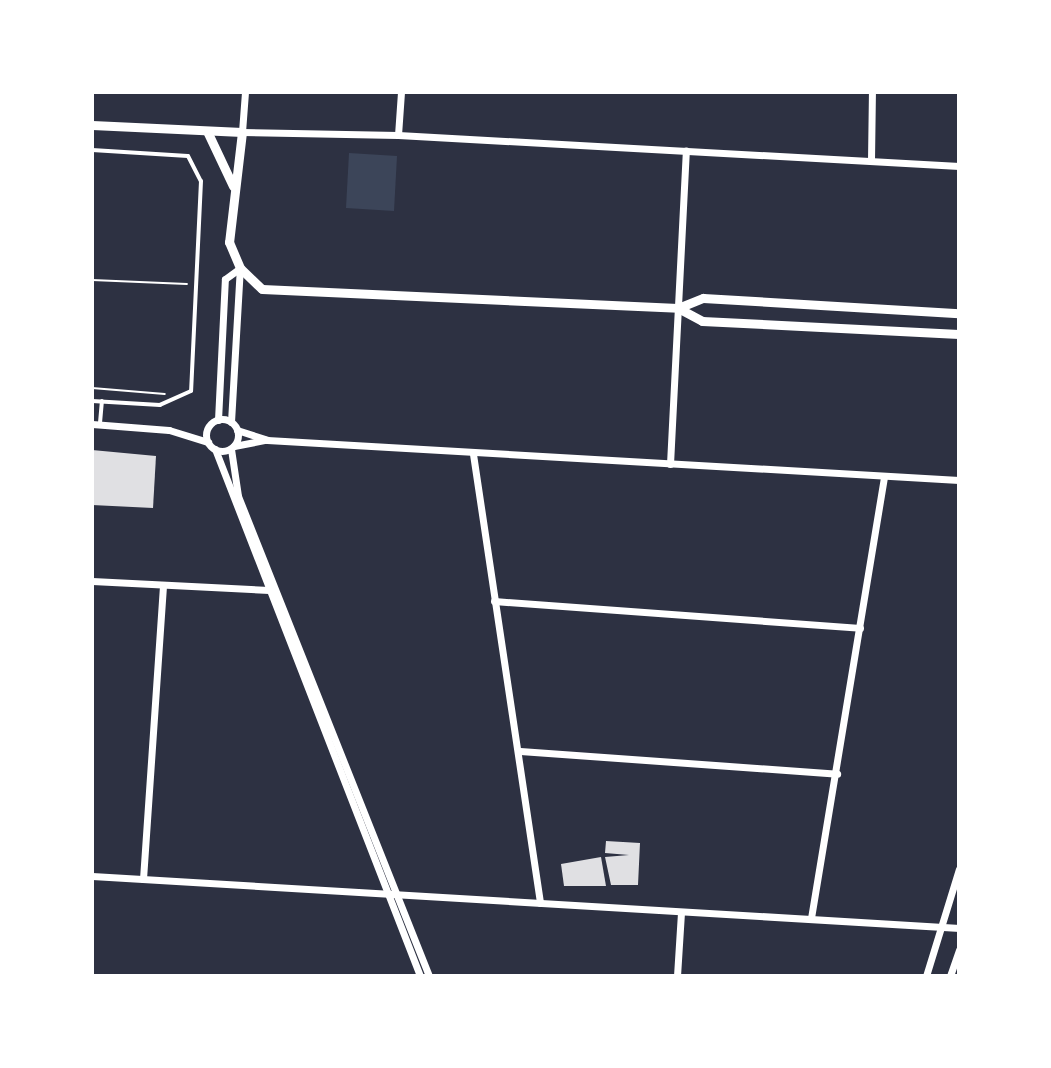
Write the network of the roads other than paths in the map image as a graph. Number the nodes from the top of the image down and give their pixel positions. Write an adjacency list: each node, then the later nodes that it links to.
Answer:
1 (245, 92): 6 (street)
2 (401, 92): 7 (street)
3 (872, 92): 10 (street)
4 (92, 125): 5 (street)
5 (207, 131): 6 (street); 12 (street)
6 (242, 132): 7 (street); 12 (street)
7 (398, 135): 9 (street)
8 (92, 150): 18 (lane)
9 (686, 150): 10 (street); 14 (street)
10 (871, 160): 11 (street)
11 (959, 166)
12 (233, 186): 13 (street)
13 (240, 268): 14 (street); 19 (street); 20 (street)
14 (678, 308): 15 (street); 16 (street); 28 (street)
15 (959, 313)
16 (959, 334)
17 (92, 401): 18 (lane)
18 (102, 401): 21 (lane)
19 (218, 420): 20 (street); 24 (street)
20 (231, 422): 22 (street)
21 (96, 424): 24 (street)
22 (237, 430): 23 (street); 25 (street)
23 (267, 440): 25 (street); 27 (street)
24 (208, 442): 26 (street)
25 (232, 447): 26 (street); 33 (street)
26 (215, 449): 33 (street)
27 (473, 454): 28 (street); 34 (street)
28 (670, 464): 29 (street)
29 (884, 478): 30 (street); 35 (street)
30 (959, 480)
31 (92, 581): 32 (street)
32 (163, 586): 33 (street); 40 (street)
33 (270, 590): 41 (street); 42 (street)
34 (494, 601): 35 (street); 36 (street)
35 (860, 628): 37 (street)
36 (520, 751): 37 (street); 43 (street)
37 (837, 774): 45 (street)
38 (959, 869): 46 (street)
39 (92, 876): 40 (street)
40 (143, 879): 41 (street)
41 (386, 893): 42 (street); 49 (street)
42 (397, 894): 43 (street); 50 (street)
43 (540, 903): 44 (street)
44 (681, 913): 45 (street); 51 (street)
45 (811, 918): 46 (street)
46 (942, 927): 47 (street); 52 (street)
47 (959, 928)
48 (959, 950): 53 (street)
49 (420, 976)
50 (429, 976)
51 (677, 976)
52 (926, 976)
53 (950, 976)

